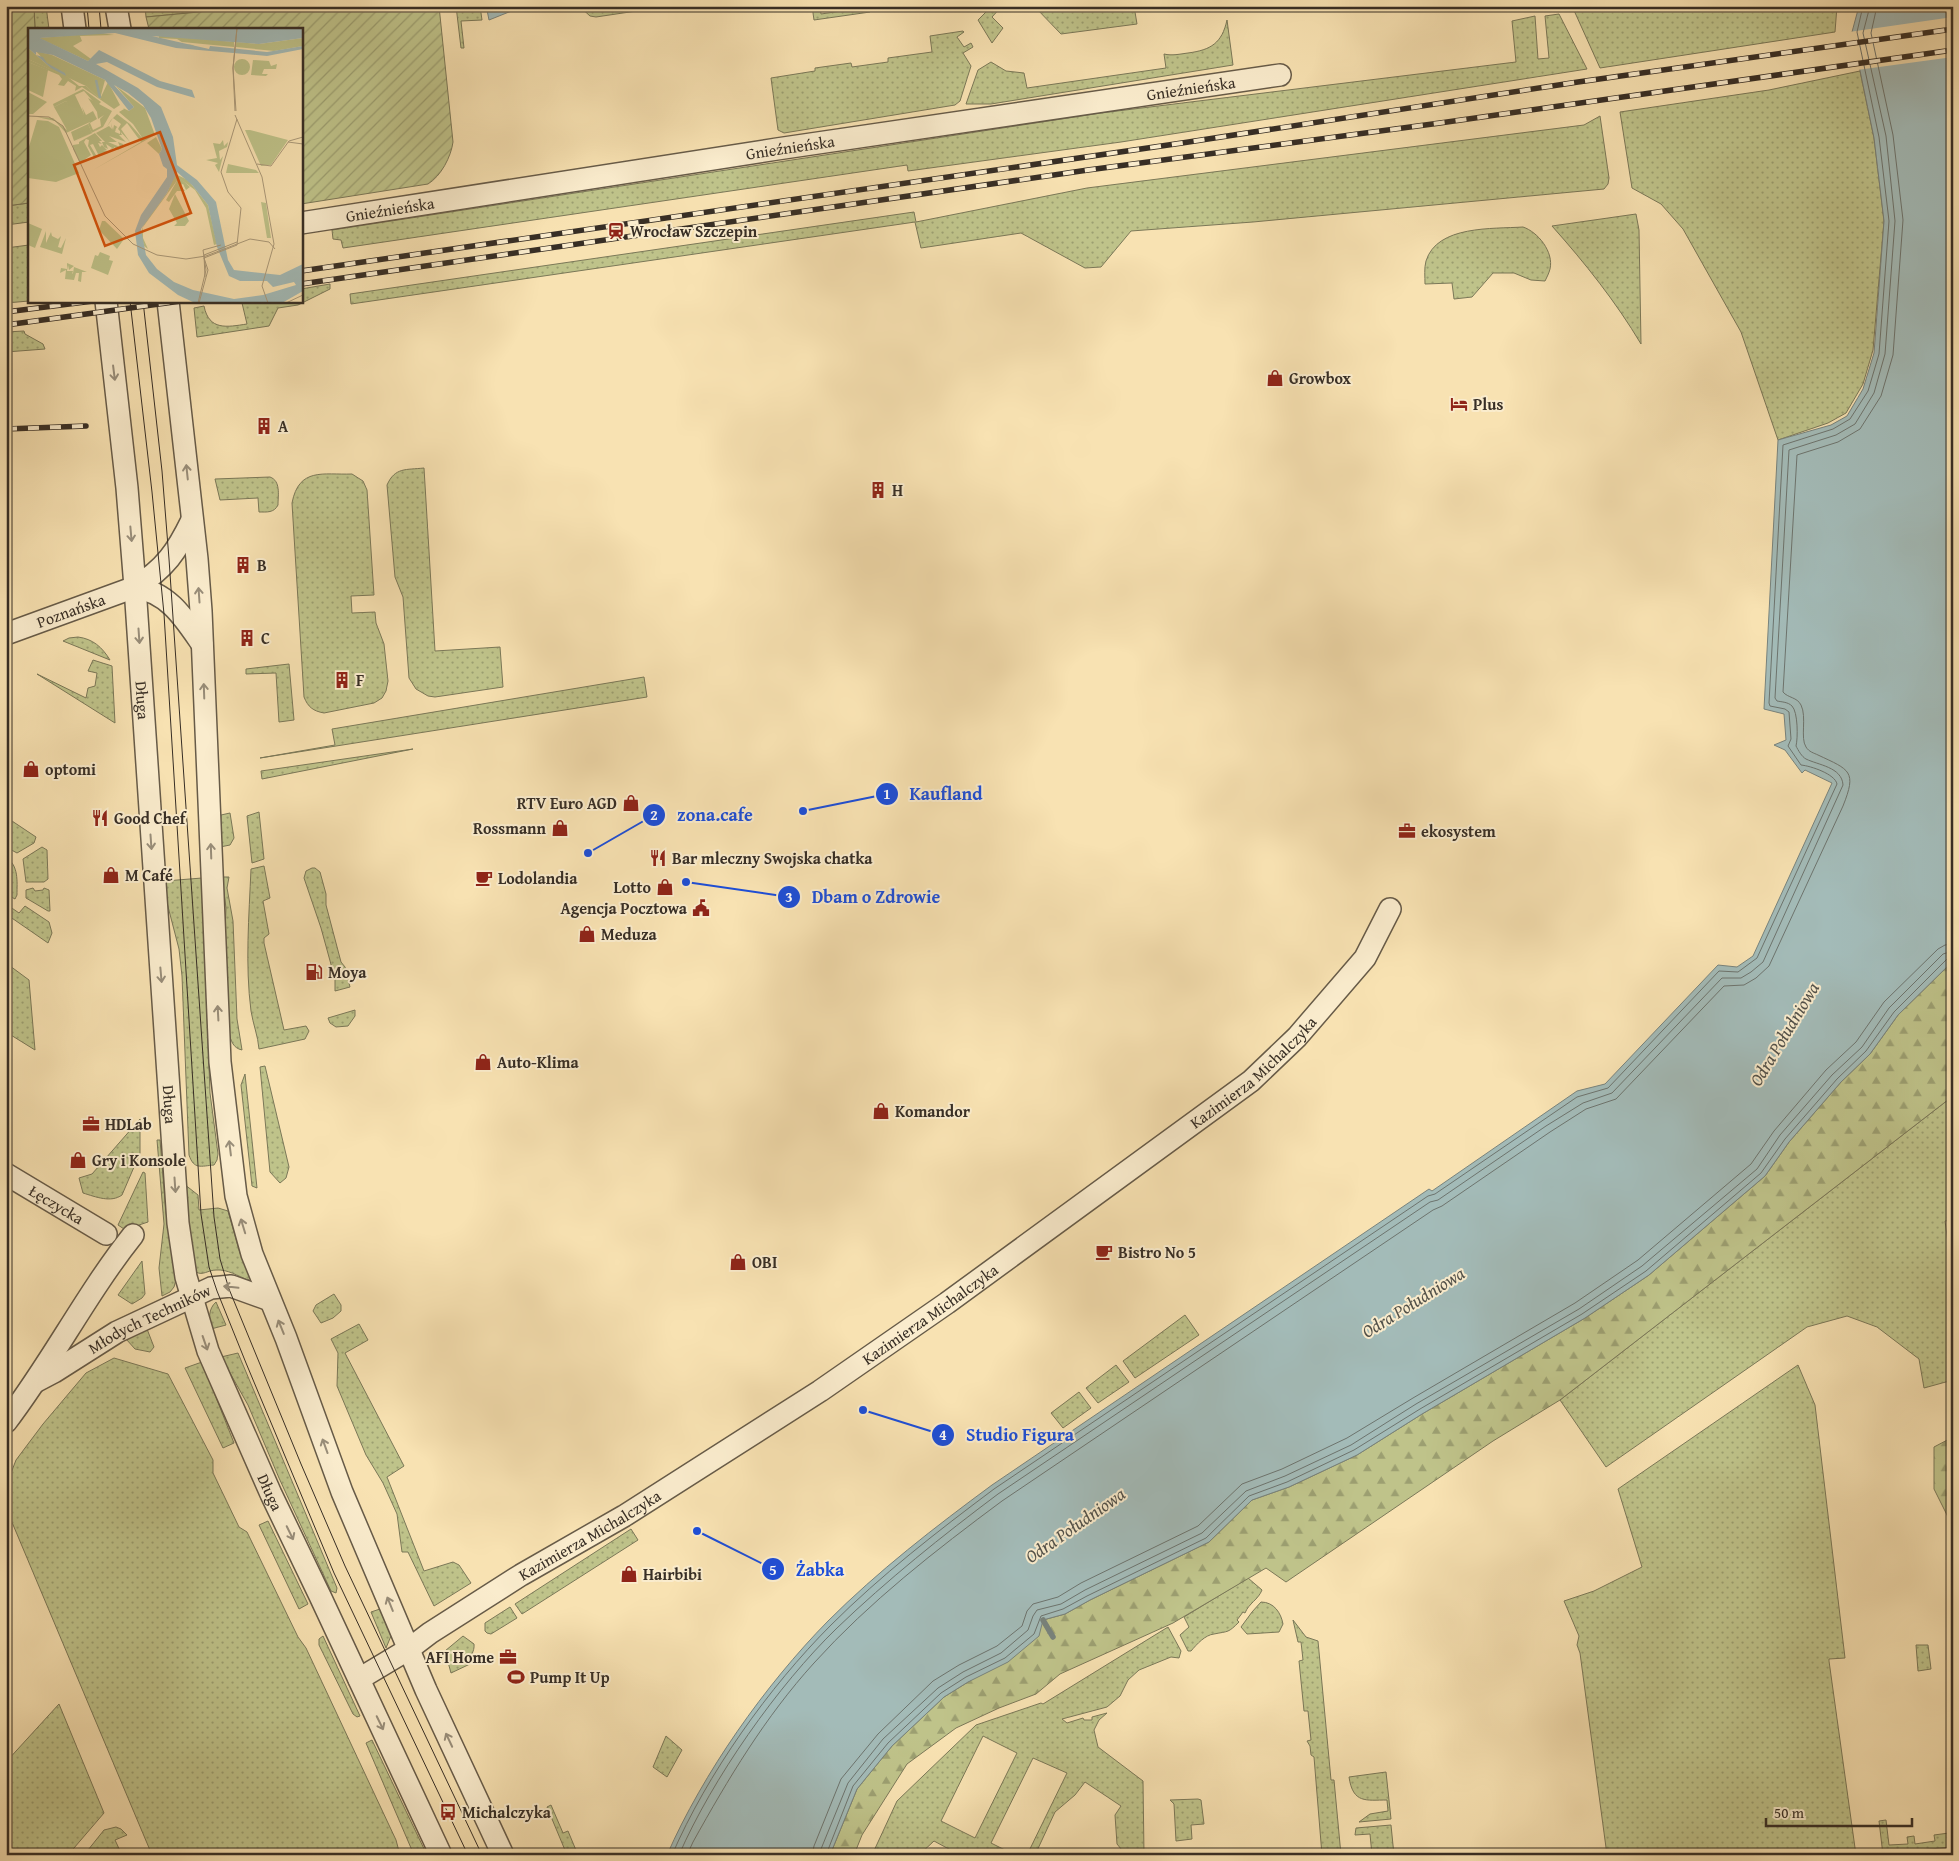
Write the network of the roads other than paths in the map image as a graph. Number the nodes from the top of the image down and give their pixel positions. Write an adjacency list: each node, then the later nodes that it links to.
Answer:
1 (72, 6): 3 (street)
2 (116, 6): 4 (street)
3 (75, 28)
4 (120, 28)
5 (1280, 75): 6 (street, Gnieźnieńska)
6 (302, 223)
7 (106, 302): 10 (street, Długa, one-way to 10)
8 (168, 302): 9 (street, one-way to 8)
9 (192, 520): 10 (street, Poznańska); 12 (street, one-way to 9)
10 (135, 588): 11 (street, Poznańska); 12 (street); 17 (street, Długa, one-way to 17)
11 (6, 634)
12 (202, 644): 18 (street, one-way to 12)
13 (1390, 909): 21 (street, Kazimierza Michalczyka)
14 (6, 1174): 15 (street, Łęczycka)
15 (106, 1234)
16 (133, 1235): 19 (street, Młodych Techników)
17 (192, 1296): 18 (street, Młodych Techników, one-way to 17); 19 (street, Młodych Techników); 22 (street, Długa, one-way to 22)
18 (270, 1300): 21 (street, one-way to 18)
19 (35, 1382): 20 (street, Młodych Techników)
20 (6, 1422)
21 (409, 1649): 22 (street, Kazimierza Michalczyka); 24 (street, one-way to 21)
22 (359, 1679): 23 (street, Długa, one-way to 23)
23 (441, 1855)
24 (503, 1855)

